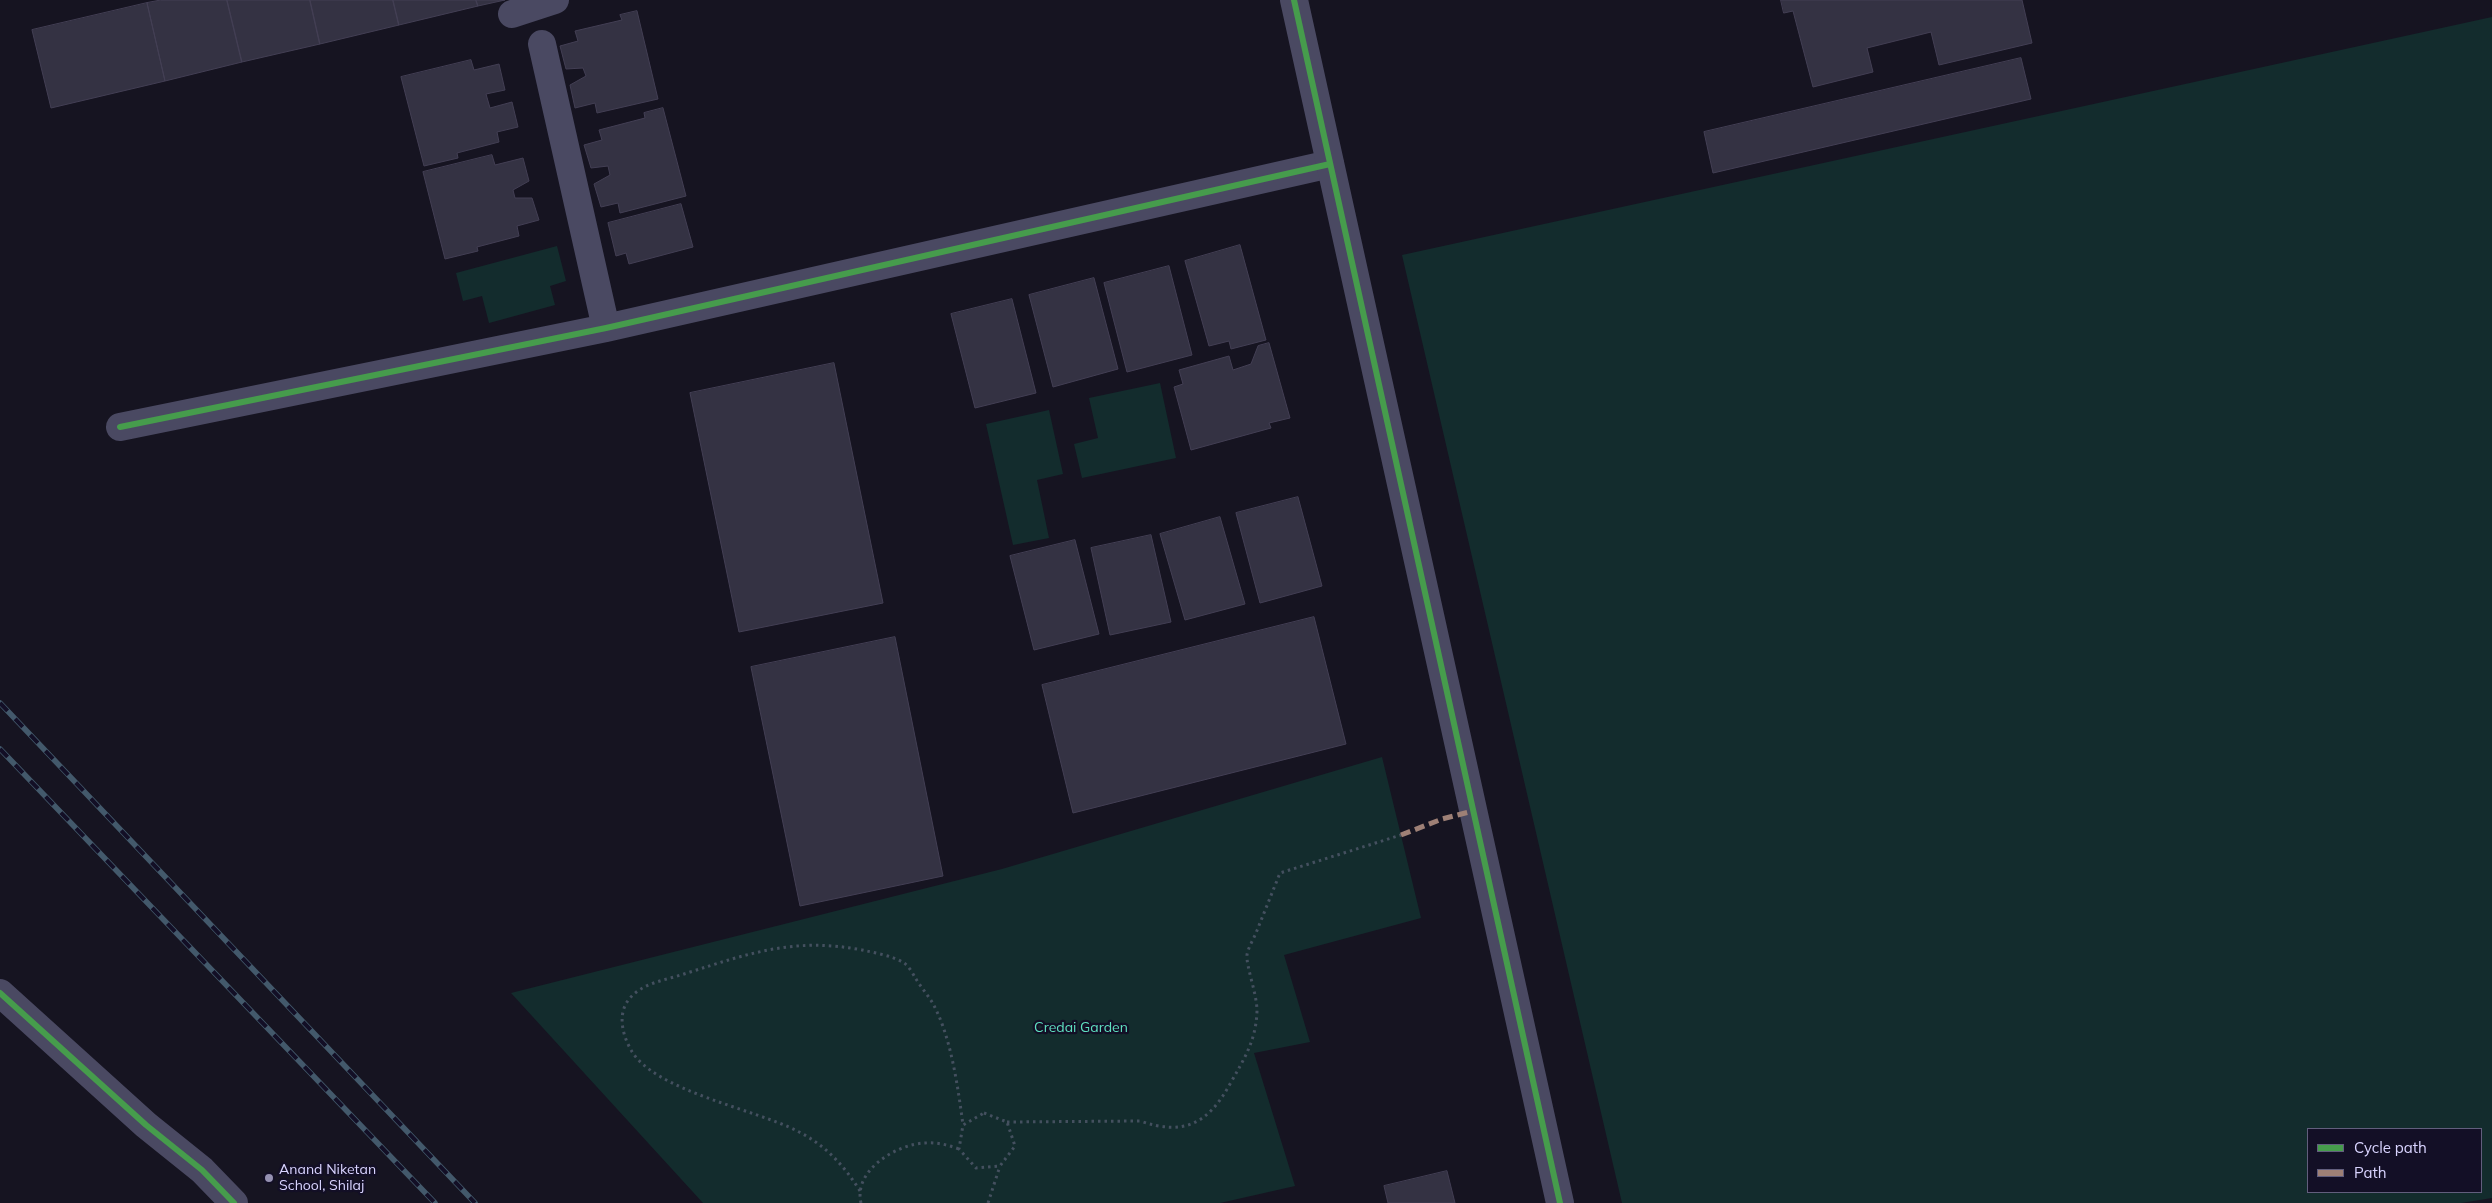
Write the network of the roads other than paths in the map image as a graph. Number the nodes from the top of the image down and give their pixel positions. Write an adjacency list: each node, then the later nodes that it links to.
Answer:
1 (555, 0): 3 (street)
2 (1294, 0): 5 (street)
3 (512, 14)
4 (542, 44): 6 (street)
5 (1330, 164): 6 (street); 10 (street)
6 (606, 328): 7 (street)
7 (120, 427)
8 (0, 993): 9 (street)
9 (234, 1203)
10 (1560, 1203)

